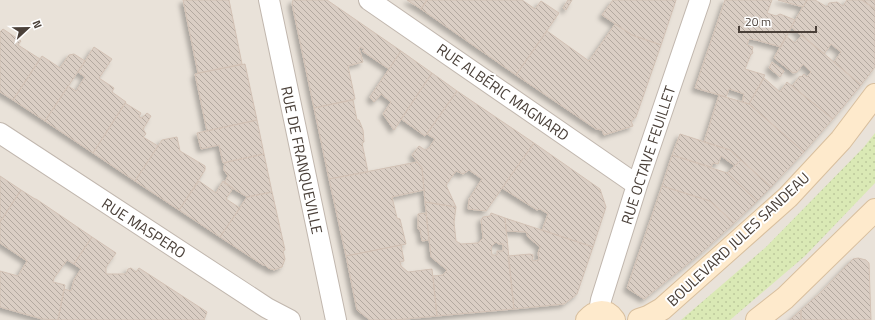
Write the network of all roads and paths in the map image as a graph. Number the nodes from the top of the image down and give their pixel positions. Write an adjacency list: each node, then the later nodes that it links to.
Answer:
1 (269, 0): 10 (street, RUE DE FRANQUEVILLE)
2 (369, 0): 6 (street, RUE ALBÉRIC MAGNARD)
3 (700, 0): 6 (street, RUE OCTAVE FEUILLET)
4 (875, 95): 11 (street, BOULEVARD JULES SANDEAU)
5 (0, 133): 9 (street, RUE MASPERO)
6 (637, 185): 8 (street, RUE OCTAVE FEUILLET)
7 (875, 210): 12 (street)
8 (600, 317)
9 (290, 320)
10 (336, 320)
11 (639, 320)
12 (756, 320)

